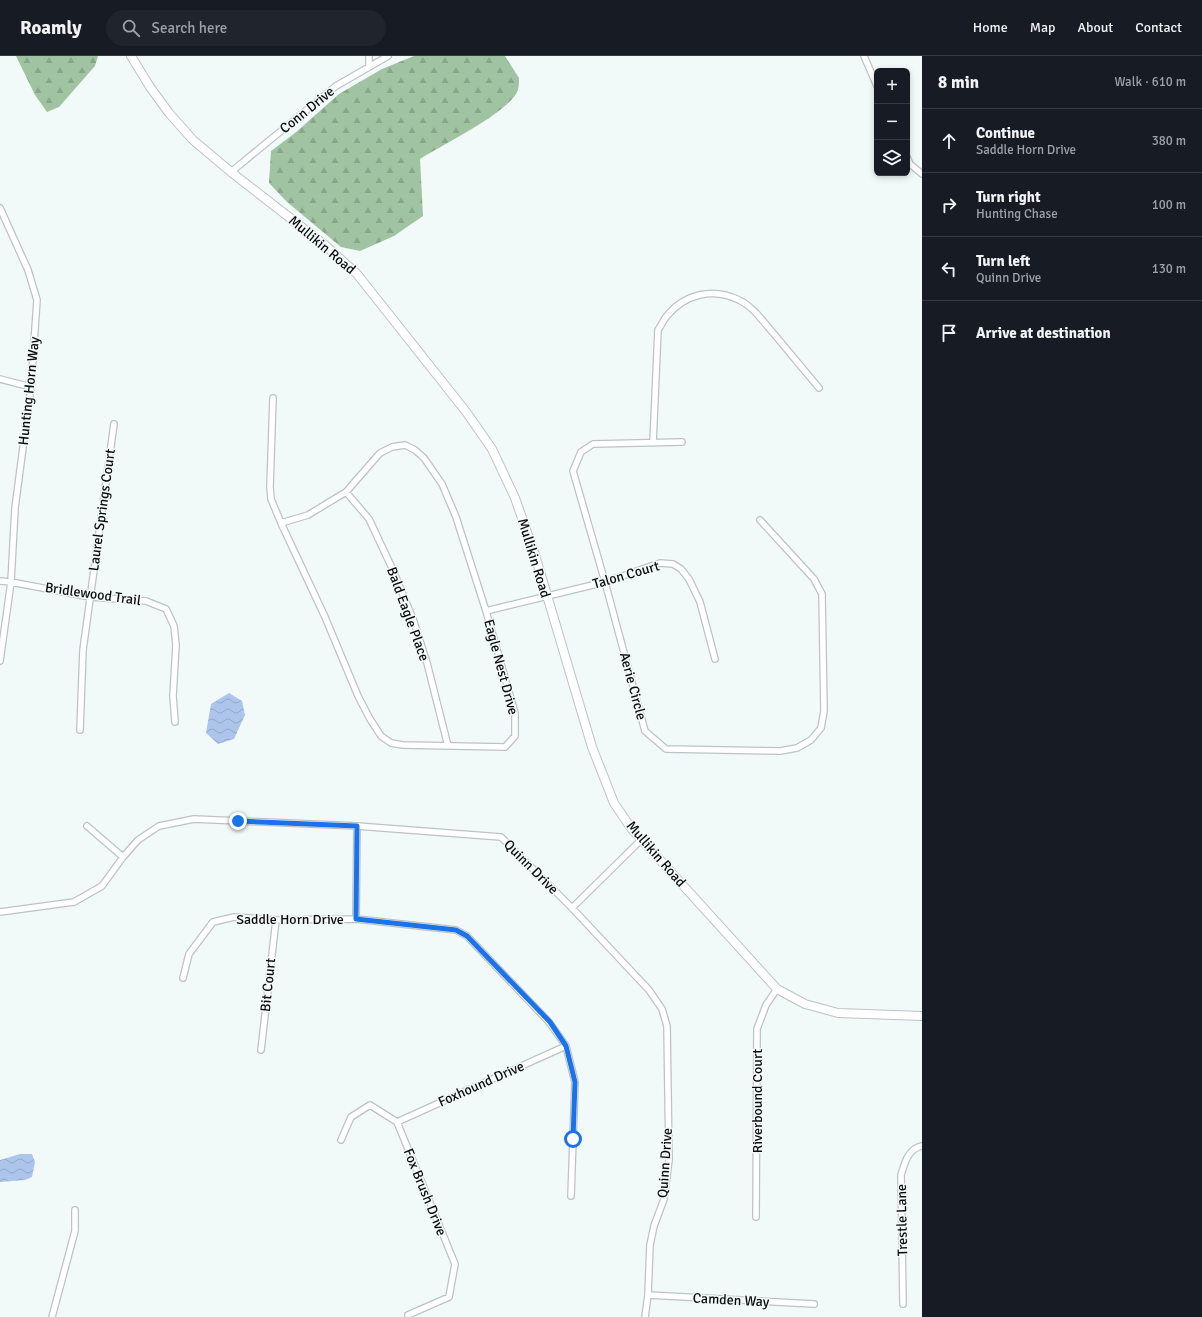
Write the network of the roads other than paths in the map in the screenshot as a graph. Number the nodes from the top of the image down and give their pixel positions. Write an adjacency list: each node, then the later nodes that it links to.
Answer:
1 (131, 56): 8 (street, Mullikin Road)
2 (369, 56): 5 (street)
3 (388, 56): 5 (street, Conn Drive)
4 (864, 56): 6 (street)
5 (369, 67): 8 (street, Conn Drive)
6 (874, 79)
7 (910, 164): 9 (street)
8 (231, 172): 24 (street, Mullikin Road)
9 (922, 174)
10 (0, 208): 12 (street, Hunting Horn Way)
11 (0, 379): 12 (street)
12 (31, 387): 22 (street, Hunting Horn Way)
13 (819, 388): 17 (street)
14 (273, 398): 20 (street, Eagle Nest Drive)
15 (114, 424): 25 (street, Laurel Springs Court)
16 (682, 442): 17 (street, Aerie Circle)
17 (653, 443): 23 (street, Aerie Circle)
18 (346, 492): 20 (street, Eagle Nest Drive); 26 (street, Eagle Nest Drive); 31 (street, Bald Eagle Place)
19 (760, 520): 23 (street, Aerie Circle)
20 (281, 523): 31 (street, Eagle Nest Drive)
21 (0, 581): 22 (street, Bridlewood Trail)
22 (11, 582): 25 (street, Bridlewood Trail); 28 (street, Hunting Horn Way)
23 (605, 582): 24 (street, Talon Court); 27 (street, Talon Court)
24 (546, 596): 26 (street, Talon Court); 34 (street, Mullikin Road)
25 (90, 597): 29 (street, Bridlewood Trail); 30 (street, Laurel Springs Court)
26 (486, 611): 31 (street, Eagle Nest Drive)
27 (715, 659)
28 (0, 661)
29 (175, 722)
30 (80, 730)
31 (448, 746)
32 (87, 826): 35 (street)
33 (357, 826): 35 (street, Quinn Drive); 36 (street, Quinn Drive); 38 (street)
34 (641, 840): 36 (street); 41 (street, Mullikin Road)
35 (123, 857): 37 (street, Quinn Drive)
36 (572, 908): 51 (street, Quinn Drive)
37 (0, 912)
38 (356, 919): 39 (street, Saddle Horn Drive); 43 (street, Saddle Horn Drive)
39 (276, 920): 40 (street, Saddle Horn Drive); 44 (street, Bit Court)
40 (183, 978)
41 (777, 989): 42 (street, Mullikin Road); 50 (street, Riverbound Court)
42 (922, 1016)
43 (566, 1046): 45 (street, Foxhound Drive); 48 (street, Saddle Horn Drive)
44 (261, 1050)
45 (396, 1122): 46 (street); 54 (street, Fox Brush Drive)
46 (341, 1140)
47 (922, 1146): 53 (street, Trestle Lane)
48 (571, 1196)
49 (75, 1210): 55 (street)
50 (756, 1218)
51 (648, 1295): 52 (street, Camden Way); 56 (street, Quinn Drive)
52 (814, 1304)
53 (903, 1304)
54 (408, 1315)
55 (52, 1317)
56 (645, 1317)

